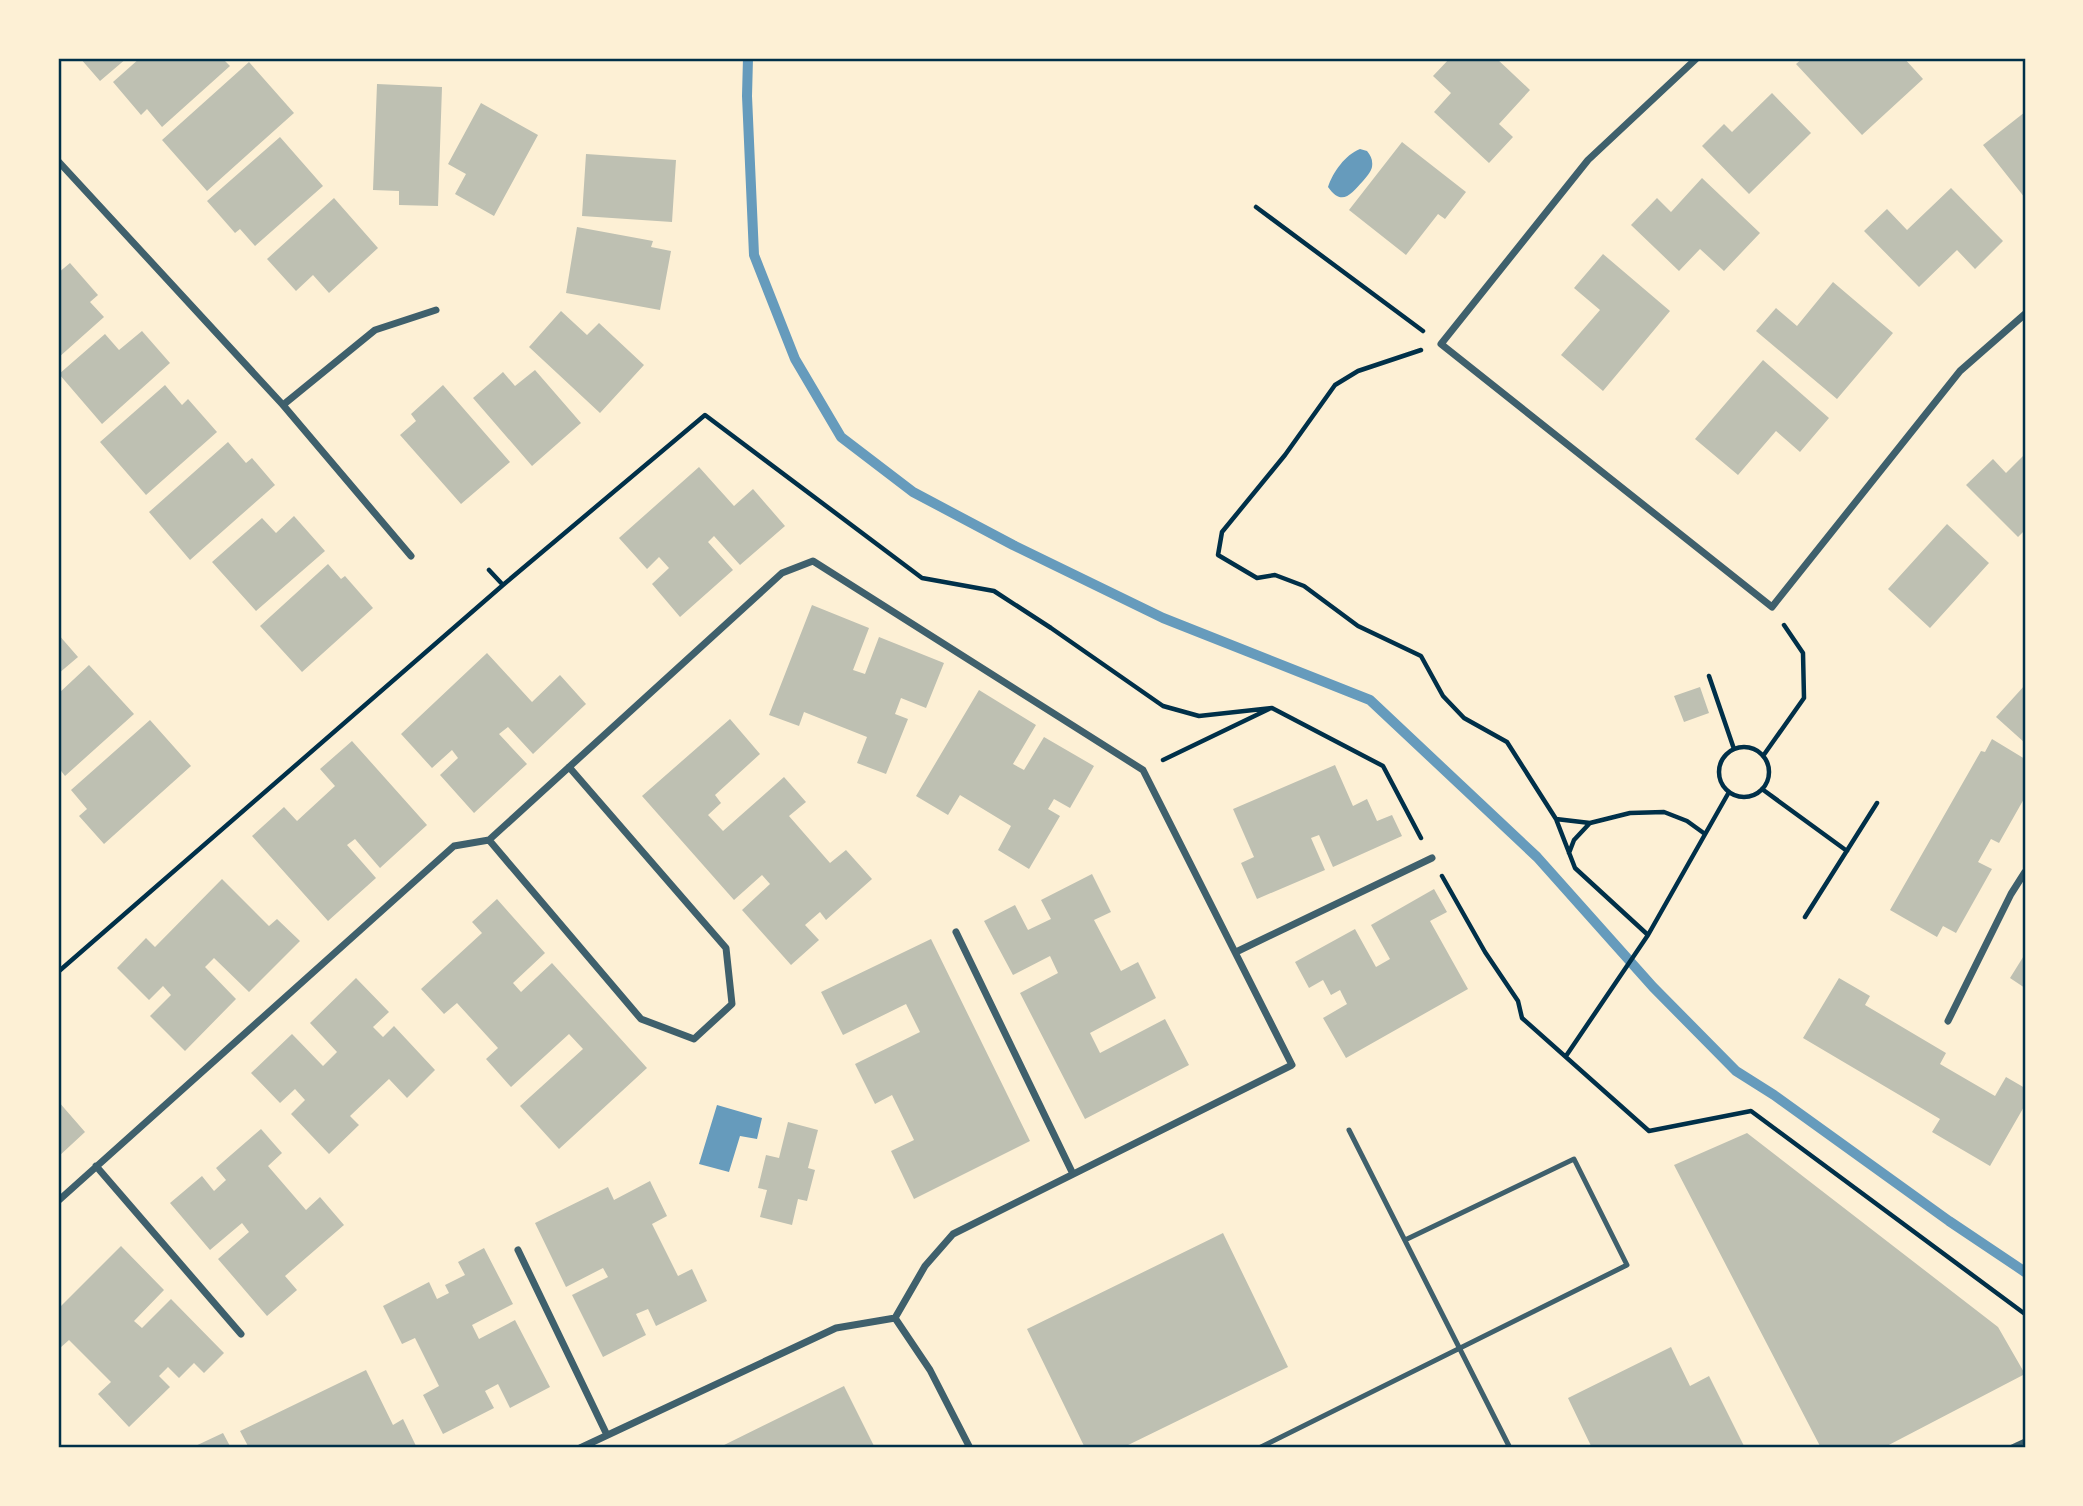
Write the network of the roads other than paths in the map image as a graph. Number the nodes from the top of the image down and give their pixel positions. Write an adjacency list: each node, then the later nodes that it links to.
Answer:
1 (1697, 58): 4 (street)
2 (58, 161): 5 (street)
3 (436, 310): 5 (street)
4 (2025, 314)
5 (283, 405): 6 (street)
6 (411, 556)
7 (569, 767): 8 (street); 8 (street); 12 (street)
8 (489, 840): 15 (street)
9 (1432, 859): 12 (street)
10 (2025, 872): 13 (street)
11 (956, 932): 16 (street)
12 (1236, 952): 16 (street)
13 (1948, 1021)
14 (1349, 1130): 18 (lane)
15 (96, 1166): 17 (street); 21 (street)
16 (1073, 1174): 20 (street)
17 (58, 1201)
18 (1405, 1240): 22 (lane); 22 (lane)
19 (518, 1251): 23 (street)
20 (895, 1318): 23 (street); 26 (street)
21 (241, 1334)
22 (1458, 1347): 27 (lane); 28 (lane)
23 (607, 1435): 25 (street)
24 (2025, 1441): 29 (lane)
25 (580, 1448)
26 (970, 1448)
27 (1259, 1448)
28 (1510, 1448)
29 (2010, 1448)

